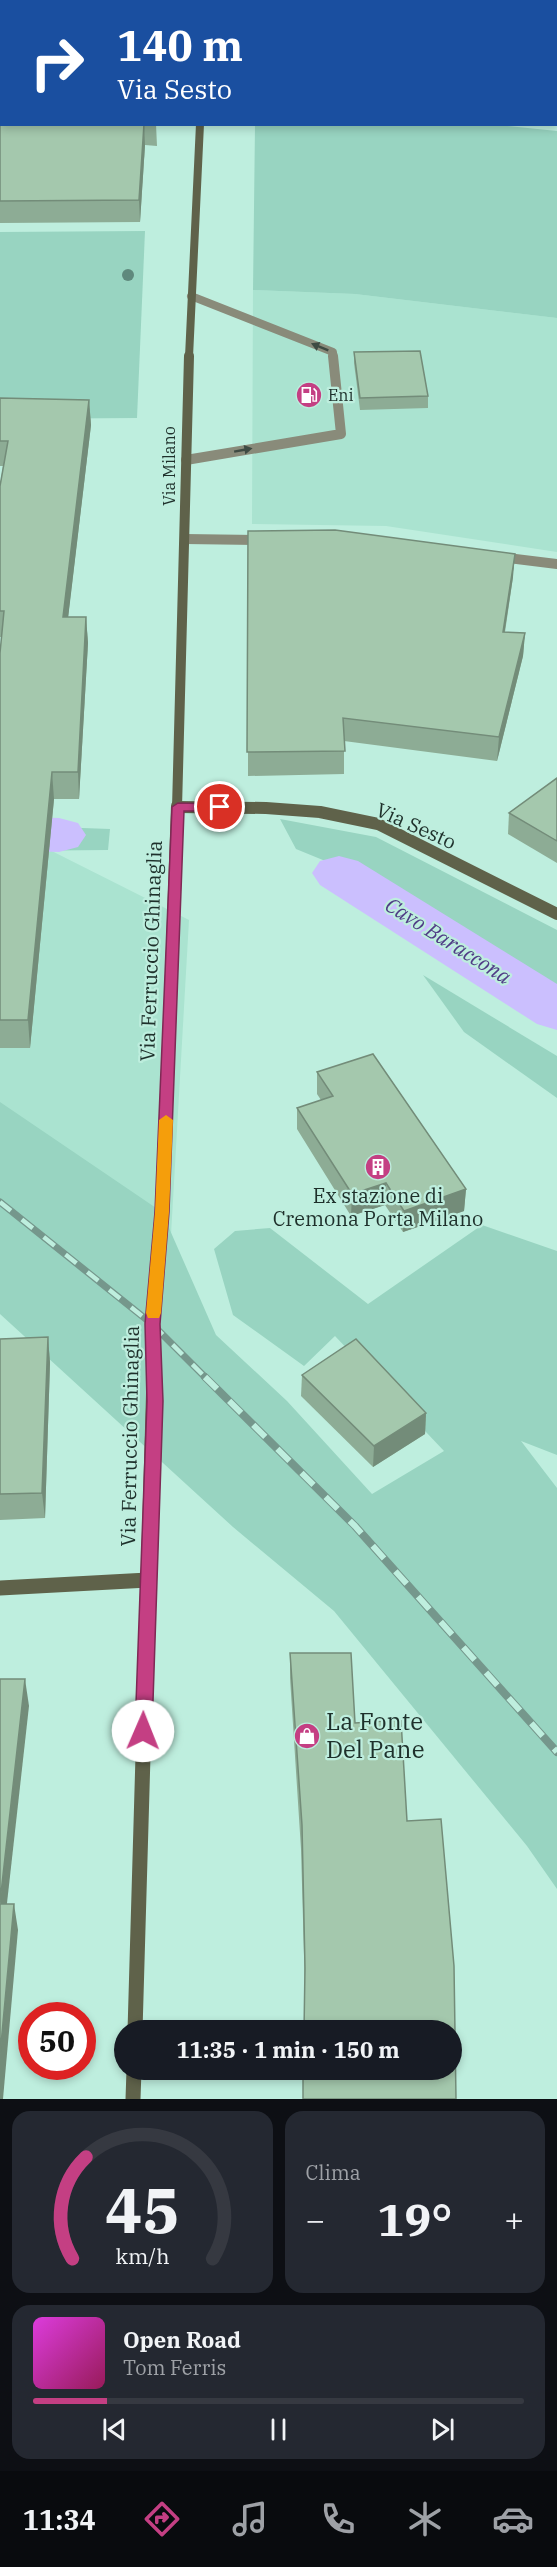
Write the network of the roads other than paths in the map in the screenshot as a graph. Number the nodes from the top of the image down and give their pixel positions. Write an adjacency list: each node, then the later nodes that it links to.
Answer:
1 (200, 126): 2 (main road, Via Milano)
2 (191, 296): 3 (main road, Via Milano); 3 (street, one-way to 2)
3 (186, 460): 4 (main road, Via Milano)
4 (185, 539): 5 (street); 8 (main road, Via Milano)
5 (275, 540)
6 (486, 555): 7 (street)
7 (557, 564)
8 (178, 807): 9 (main road, Via Sesto); 10 (main road, Via Ferruccio Ghinaglia)
9 (557, 914)
10 (148, 1580): 11 (main road); 12 (main road, Via Ferruccio Ghinaglia)
11 (0, 1588)
12 (135, 2020)
13 (134, 2080): 14 (main road)
14 (133, 2099)

